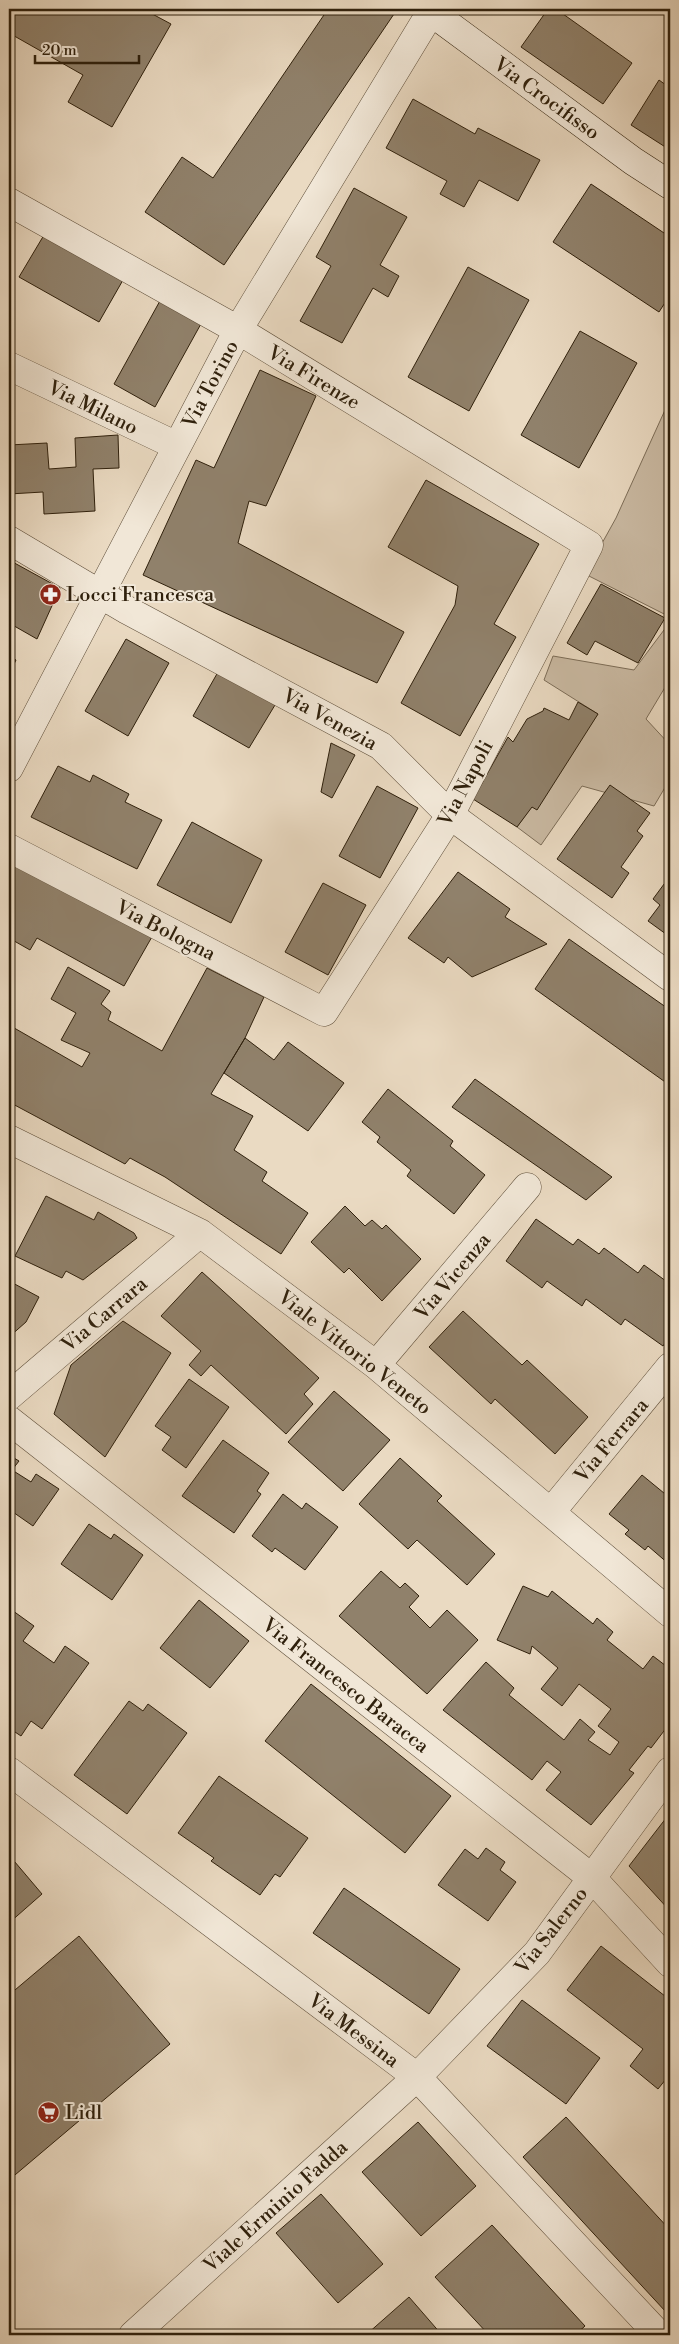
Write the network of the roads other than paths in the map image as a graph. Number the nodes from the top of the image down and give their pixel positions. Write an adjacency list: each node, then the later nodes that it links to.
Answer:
1 (429, 10): 2 (street, Via Crocifisso); 4 (street, Via Torino)
2 (670, 185)
3 (9, 202): 4 (street, Via Firenze)
4 (238, 330): 6 (street, Via Torino); 8 (street, Via Firenze)
5 (9, 366): 6 (street, Via Milano)
6 (177, 446): 9 (street, Via Torino)
7 (9, 540): 9 (street, Via Venezia)
8 (589, 545): 11 (street, Via Napoli)
9 (100, 594): 10 (street, Via Torino); 11 (street, Via Venezia)
10 (9, 768)
11 (450, 815): 13 (street, Via Venezia); 14 (street, Via Napoli)
12 (9, 848): 14 (street, Via Bologna)
13 (670, 977)
14 (324, 1012)
15 (9, 1139): 17 (street, Viale Vittorio Veneto)
16 (527, 1187): 18 (street, Via Vicenza)
17 (200, 1233): 18 (street, Viale Vittorio Veneto); 20 (street, Via Carrara)
18 (376, 1365): 22 (street, Viale Vittorio Veneto)
19 (670, 1367): 22 (street, Via Ferrara)
20 (9, 1396)
21 (9, 1420): 26 (street, Via Francesco Baracca)
22 (551, 1512): 23 (street, Viale Vittorio Veneto)
23 (670, 1613)
24 (670, 1771): 26 (street, Via Salerno)
25 (12, 1778): 28 (street, Via Messina)
26 (592, 1878): 27 (street, Via Francesco Baracca); 28 (street, Via Salerno)
27 (670, 1963)
28 (417, 2077): 29 (street, Viale Erminio Fadda); 30 (street, Via Messina)
29 (133, 2335)
30 (659, 2335)

